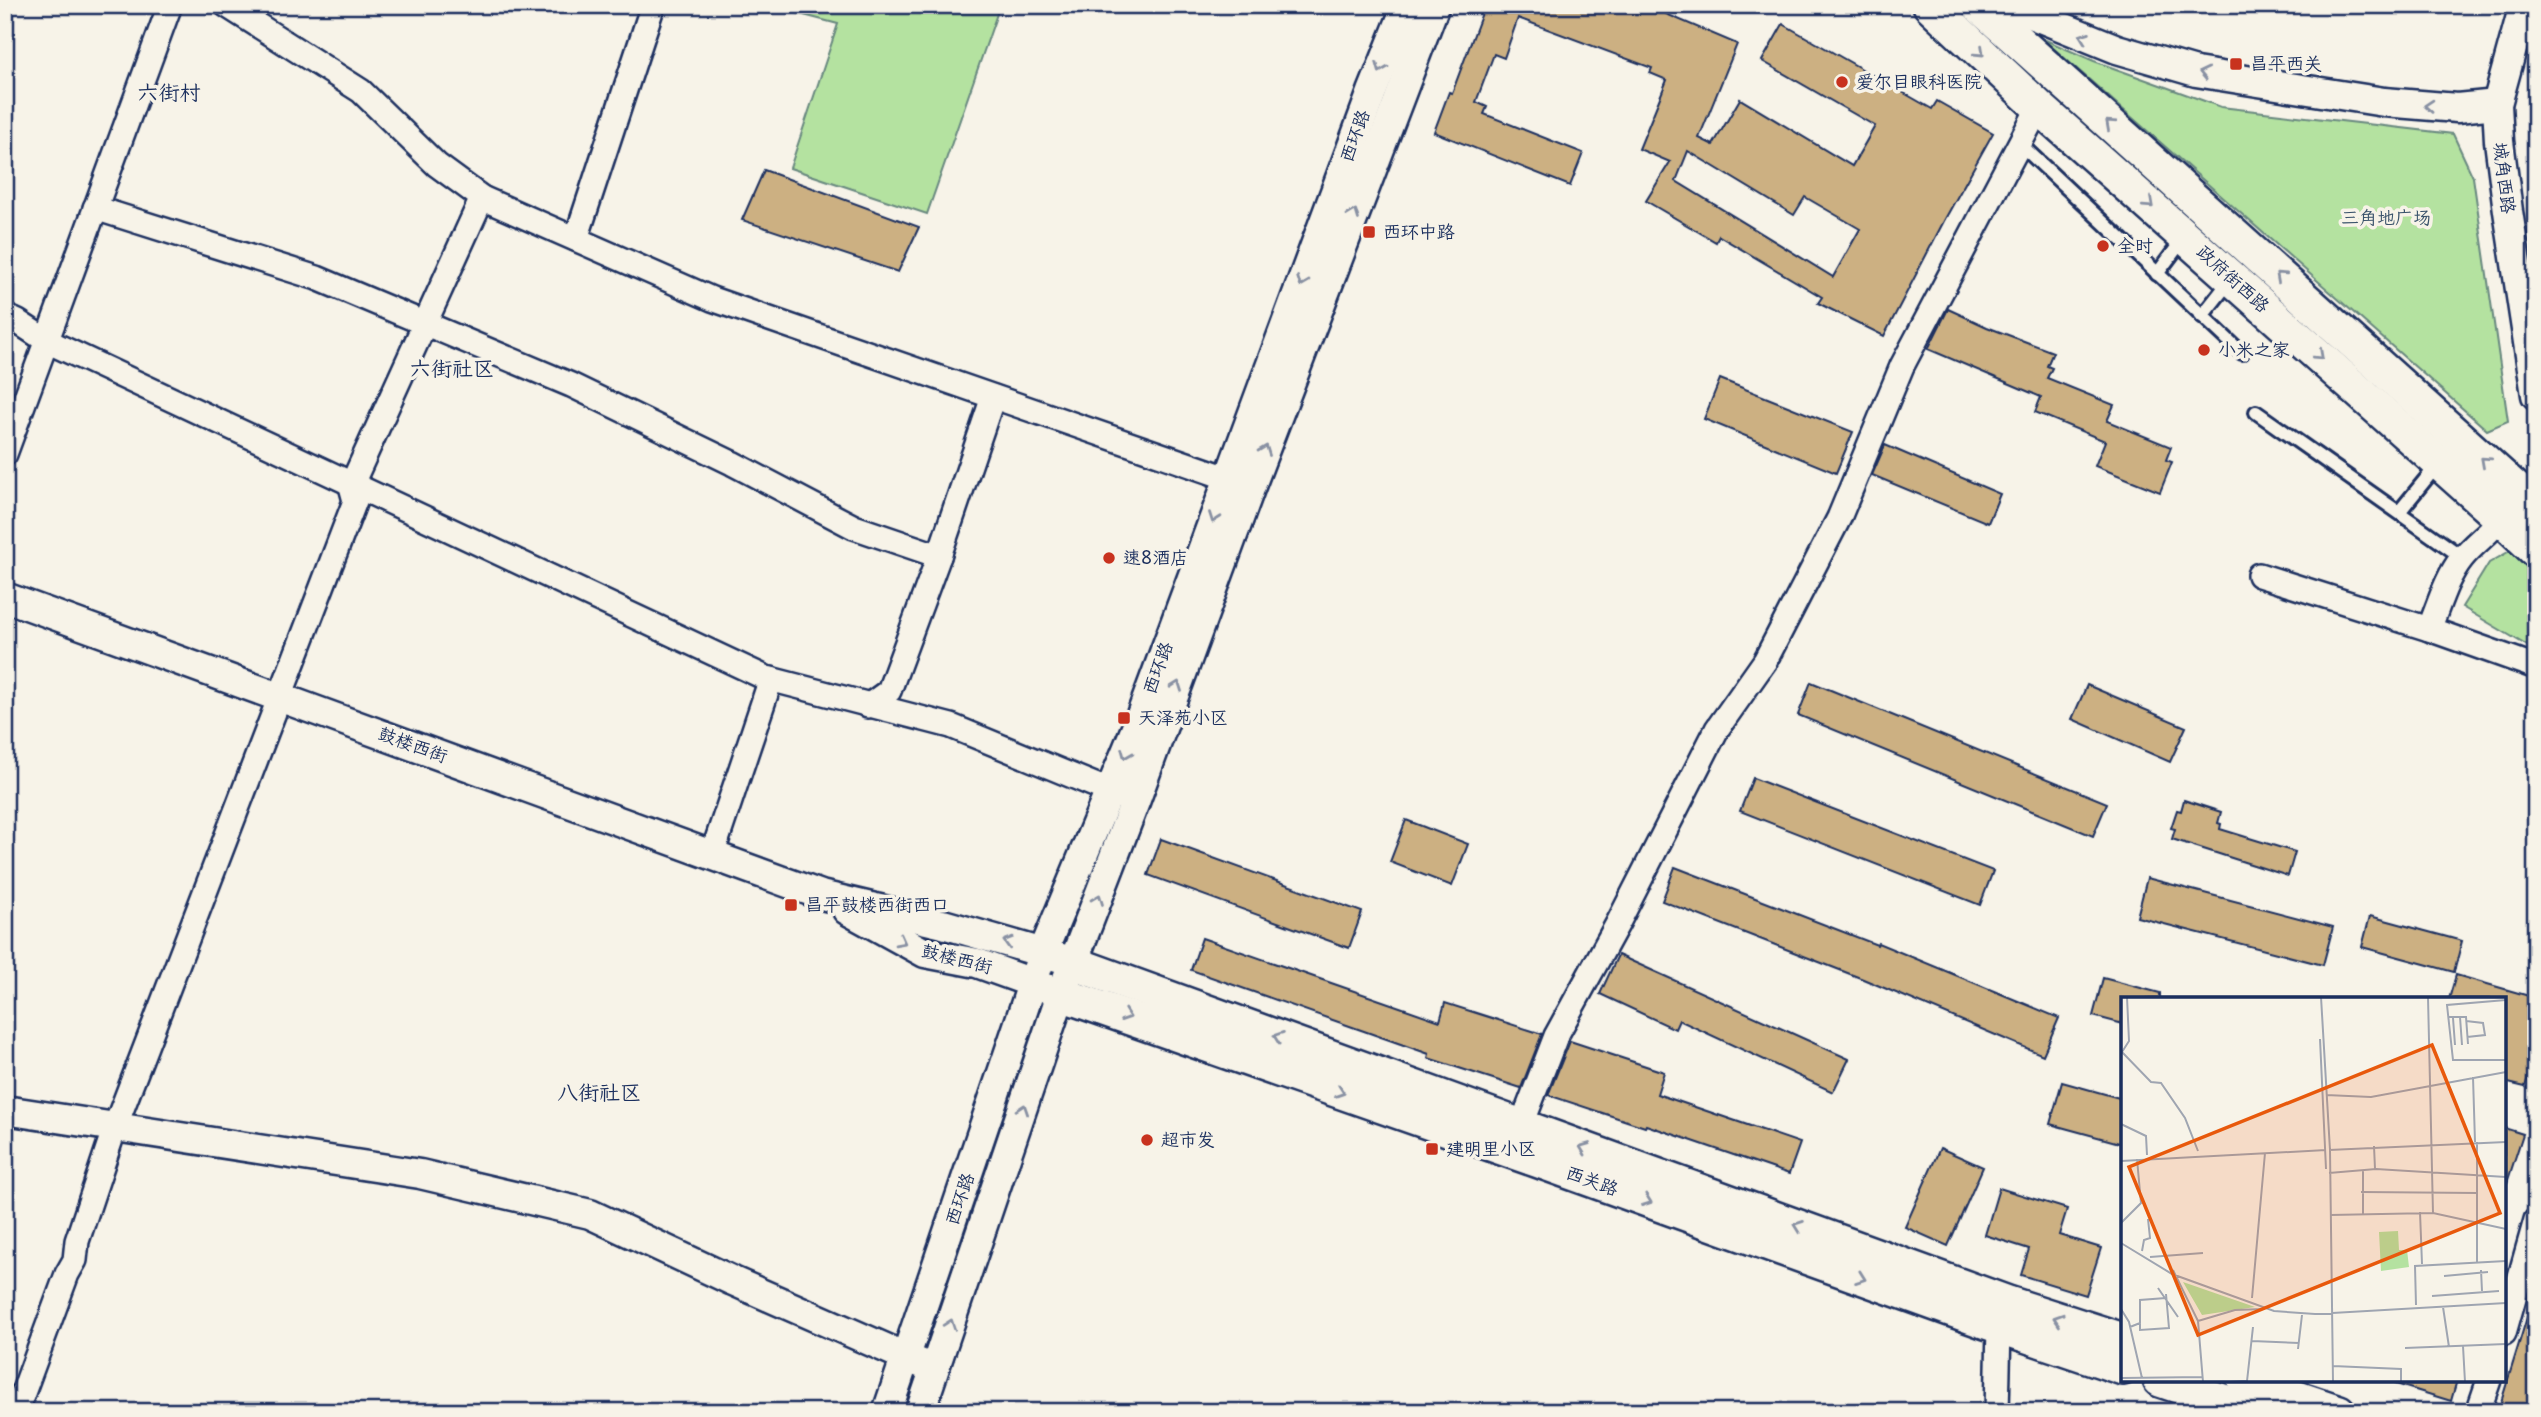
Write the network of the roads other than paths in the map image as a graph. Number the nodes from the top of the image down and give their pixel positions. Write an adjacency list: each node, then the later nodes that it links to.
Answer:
1 (170, 5): 14 (street)
2 (226, 5): 13 (street)
3 (653, 5): 16 (street)
4 (1407, 5): 29 (street, 西环路, one-way to 29)
5 (1435, 5): 29 (street, 西环路, one-way to 5)
6 (1930, 5): 11 (main road, 政府街西路, one-way to 11)
7 (1978, 5): 31 (main road, 政府街西路, one-way to 7)
8 (2008, 5): 10 (street, one-way to 8)
9 (2524, 5): 10 (street, 城角西路)
10 (2497, 104): 24 (street, 城角西路)
11 (2039, 107): 12 (street); 15 (main road, 政府街西路, one-way to 15)
12 (2019, 143): 17 (lane); 50 (street)
13 (482, 198): 16 (street); 21 (street)
14 (96, 208): 21 (street); 22 (street)
15 (2185, 237): 17 (lane); 18 (main road, 政府街西路)
16 (576, 239): 25 (street)
17 (2157, 274): 20 (lane)
18 (2232, 278): 20 (lane); 28 (main road, 政府街西路, one-way to 28)
19 (5, 316): 22 (street)
20 (2202, 316): 23 (lane)
21 (425, 323): 30 (street); 35 (street)
22 (47, 341): 27 (street); 30 (street)
23 (2242, 353)
24 (2534, 378)
25 (993, 397): 29 (street); 35 (street)
26 (2256, 412): 32 (lane)
27 (5, 454)
28 (2440, 463): 32 (lane); 33 (main road, 政府街西路)
29 (1240, 482): 44 (street, 西环路)
30 (351, 486): 41 (street); 42 (street)
31 (2536, 507)
32 (2399, 512): 36 (lane)
33 (2501, 518): 34 (main road, 政府街西路); 36 (street)
34 (2533, 541)
35 (939, 556): 43 (street)
36 (2462, 558): 39 (street)
37 (2259, 575): 39 (street)
38 (5, 597): 42 (street, 鼓楼西街)
39 (2429, 629): 40 (street)
40 (2536, 667)
41 (771, 680): 43 (street); 45 (street)
42 (279, 696): 45 (street, 鼓楼西街); 51 (street)
43 (868, 706): 44 (street)
44 (1123, 796): 47 (street, 西环路)
45 (712, 855): 46 (street, 鼓楼西街)
46 (821, 895): 47 (street, 鼓楼西街, one-way to 46); 48 (street, 鼓楼西街, one-way to 48)
47 (1058, 958): 48 (street, 西环路); 50 (main road, 西关路, one-way to 47)
48 (1048, 988): 54 (main road, 西关路, one-way to 54); 56 (street, 西环路); 58 (street, 西环路, one-way to 48)
49 (5, 1110): 51 (street)
50 (1522, 1124): 55 (main road, 西关路, one-way to 50)
51 (116, 1127): 56 (street); 62 (street)
52 (2536, 1220): 53 (street)
53 (2506, 1326)
54 (1999, 1327): 57 (main road, 西关路); 65 (street)
55 (2121, 1339)
56 (906, 1357): 58 (street); 63 (street, 西环路)
57 (2121, 1367)
58 (934, 1369): 64 (street, 西环路)
59 (2167, 1382): 66 (main road)
60 (2250, 1382): 67 (main road)
61 (2488, 1382): 68 (street)
62 (16, 1412)
63 (887, 1412)
64 (920, 1412)
65 (1997, 1412)
66 (2256, 1412)
67 (2339, 1412)
68 (2478, 1412)

